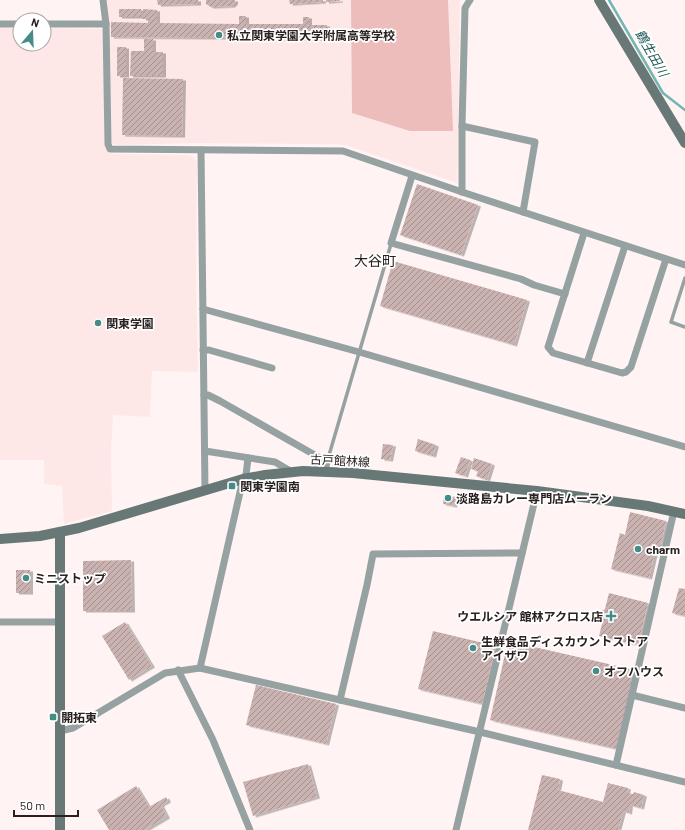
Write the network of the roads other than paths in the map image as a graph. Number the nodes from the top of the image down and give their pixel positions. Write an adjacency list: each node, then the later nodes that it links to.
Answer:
1 (103, 0): 7 (street)
2 (470, 0): 8 (street)
3 (599, 0): 9 (main road)
4 (0, 24): 5 (street)
5 (12, 24)
6 (52, 24): 7 (street)
7 (106, 24): 10 (street)
8 (462, 126): 12 (street); 13 (street)
9 (684, 139)
10 (201, 150): 11 (street); 21 (street)
11 (412, 176): 12 (street); 15 (street)
12 (462, 192): 13 (street)
13 (523, 212): 14 (street)
14 (584, 232): 16 (street); 20 (street)
15 (391, 242): 20 (street); 24 (lane)
16 (625, 246): 17 (street); 25 (street)
17 (666, 259): 18 (street); 25 (street)
18 (685, 265)
19 (685, 278): 22 (lane)
20 (565, 294): 25 (street)
21 (203, 309): 23 (street); 24 (street)
22 (685, 327)
23 (203, 350): 26 (street); 27 (street)
24 (358, 352): 28 (street); 31 (lane)
25 (586, 363)
26 (272, 368)
27 (204, 395): 29 (street); 31 (street)
28 (685, 447)
29 (205, 451): 30 (street); 34 (street)
30 (248, 458): 32 (street); 33 (street)
31 (326, 467): 32 (main road, 古戸館林線); 35 (main road, 古戸館林線)
32 (292, 472): 33 (main road, 古戸館林線)
33 (243, 479): 34 (main road, 古戸館林線); 43 (street)
34 (205, 490): 38 (main road, 古戸館林線)
35 (537, 491): 36 (main road, 古戸館林線); 40 (street)
36 (674, 511): 37 (main road, 古戸館林線); 45 (street)
37 (685, 514)
38 (60, 533): 39 (main road, 古戸館林線); 42 (main road)
39 (0, 539)
40 (522, 553): 46 (street); 49 (street)
41 (0, 622): 42 (street)
42 (60, 622): 48 (main road)
43 (200, 668): 44 (street); 46 (street)
44 (178, 670): 48 (street); 53 (street)
45 (632, 695): 47 (street); 50 (street)
46 (340, 700): 49 (street)
47 (685, 708)
48 (60, 731): 52 (main road)
49 (480, 732): 50 (street); 54 (street)
50 (616, 765): 51 (street)
51 (685, 782)
52 (60, 830)
53 (250, 830)
54 (456, 830)

